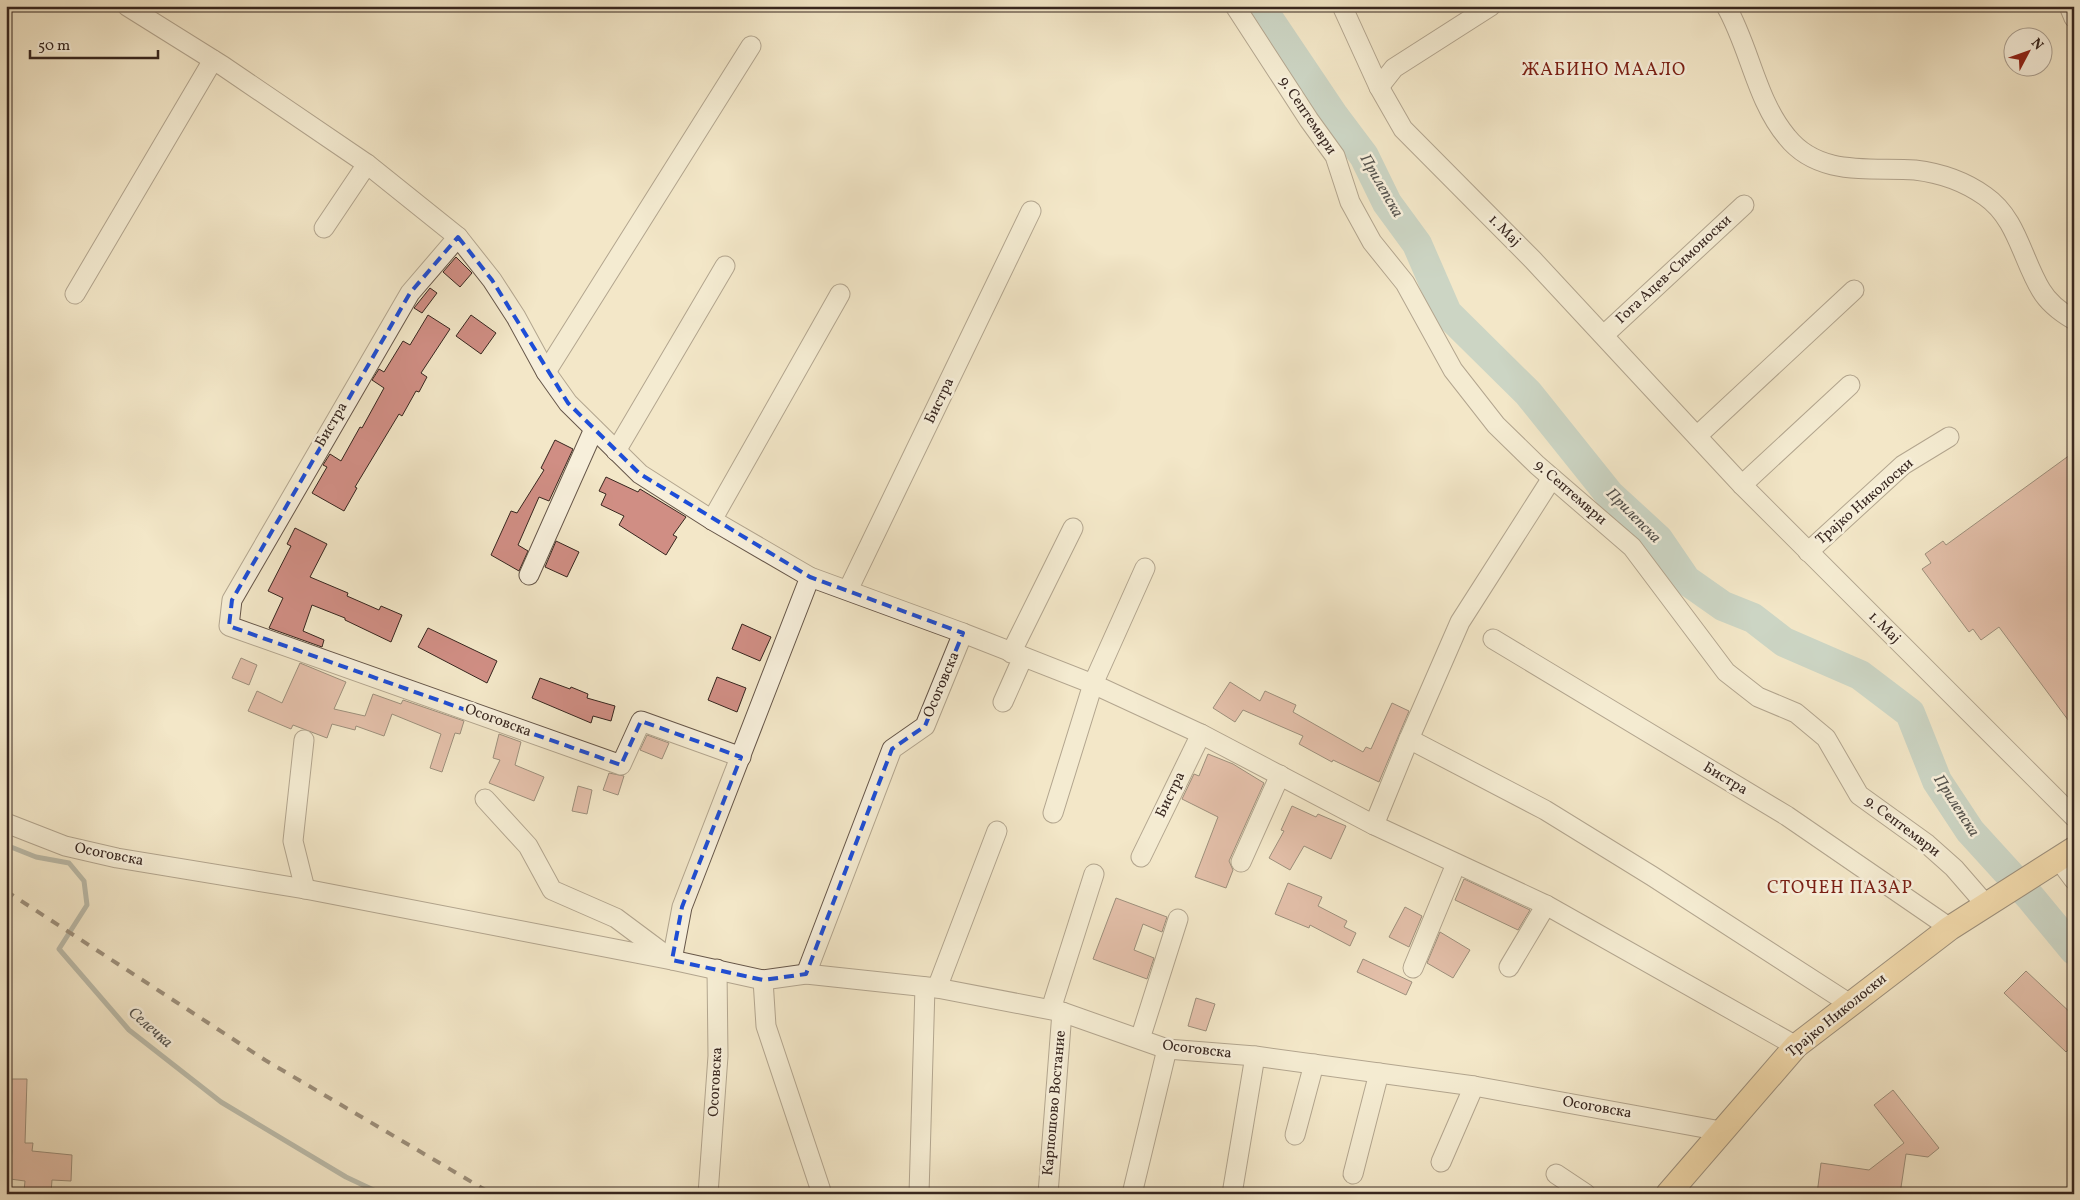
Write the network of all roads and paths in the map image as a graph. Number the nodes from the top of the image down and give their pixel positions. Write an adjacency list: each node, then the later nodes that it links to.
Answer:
1 (127, 6): 9 (street)
2 (1235, 6): 28 (street, 9. Септември)
3 (1342, 6): 10 (street, 1. Мај)
4 (1491, 6): 10 (street)
5 (1726, 6): 20 (street)
6 (2069, 6): 7 (street)
7 (2074, 18)
8 (752, 46): 22 (street)
9 (213, 60): 11 (street); 18 (street)
10 (1379, 87): 21 (street, 1. Мај)
11 (367, 164): 14 (street); 15 (street)
12 (1744, 205): 21 (street, Гога Ацев-Симоноски)
13 (1031, 211): 36 (street, Бистра)
14 (324, 228)
15 (458, 237): 22 (street); 37 (street, Бистра)
16 (725, 266): 27 (street)
17 (1854, 290): 25 (street)
18 (75, 294)
19 (840, 294): 30 (street)
20 (2074, 320)
21 (1604, 335): 25 (street, 1. Мај)
22 (546, 372): 24 (street)
23 (1850, 385): 29 (street)
24 (594, 429): 27 (street); 34 (street)
25 (1697, 436): 29 (street, 1. Мај)
26 (1949, 437): 32 (street, Трајко Николоски)
27 (616, 451): 30 (street)
28 (1552, 478): 44 (street); 62 (street, 9. Септември)
29 (1742, 485): 32 (street, 1. Мај)
30 (712, 520): 35 (street)
31 (1073, 528): 40 (street)
32 (1808, 552): 50 (street, 1. Мај)
33 (1145, 568): 41 (street)
34 (530, 575)
35 (810, 577): 36 (street); 46 (street)
36 (848, 590): 38 (street)
37 (229, 626): 46 (street, Осоговска)
38 (964, 633): 40 (street); 69 (street, Осоговска)
39 (1493, 639): 64 (street, Бистра)
40 (1017, 655): 41 (street); 42 (street)
41 (1093, 684): 43 (street); 49 (street)
42 (1003, 702)
43 (1201, 734): 47 (street); 55 (street, Бистра)
44 (1408, 739): 52 (street); 72 (street)
45 (304, 740): 60 (street)
46 (741, 757): 65 (street)
47 (1280, 775): 52 (street); 56 (street)
48 (485, 799): 65 (street, Осоговска)
49 (1052, 813)
50 (2074, 817)
51 (6, 823): 60 (street, Осоговска)
52 (1374, 825): 57 (street)
53 (997, 831): 71 (street)
54 (2066, 854): 59 (street); 62 (main road, Трајко Николоски)
55 (1141, 857)
56 (1241, 862)
57 (1456, 864): 61 (street); 67 (street)
58 (1094, 874): 73 (street)
59 (2074, 880)
60 (305, 889): 65 (street, Осоговска)
61 (1546, 905): 66 (street); 75 (street)
62 (1987, 906): 64 (main road, Трајко Николоски)
63 (1178, 919): 74 (street, Осоговска)
64 (1950, 928): 72 (main road, Трајко Николоски)
65 (672, 960): 68 (street, Осоговска)
66 (1509, 967)
67 (1413, 968)
68 (717, 970): 70 (street, Осоговска); 86 (street, Осоговска)
69 (806, 974): 70 (street, Осоговска); 71 (street, Осоговска)
70 (763, 980): 87 (street)
71 (931, 987): 73 (street, Осоговска); 88 (street)
72 (1850, 1004): 75 (main road, Трајко Николоски)
73 (1057, 1010): 74 (street, Осоговска); 89 (street, Карпошово Востание)
74 (1140, 1039): 76 (street, Осоговска)
75 (1796, 1046): 81 (main road, Трајко Николоски)
76 (1167, 1049): 77 (street, Осоговска); 90 (street)
77 (1256, 1056): 78 (street, Осоговска); 91 (street)
78 (1314, 1064): 79 (street, Осоговска); 82 (street)
79 (1379, 1073): 80 (street, Осоговска); 84 (street)
80 (1474, 1086): 81 (street, Осоговска); 83 (street)
81 (1721, 1130): 93 (main road, Трајко Николоски)
82 (1295, 1135)
83 (1441, 1162)
84 (1353, 1174)
85 (1556, 1174): 92 (street)
86 (708, 1194)
87 (822, 1194)
88 (919, 1194)
89 (1048, 1194)
90 (1132, 1194)
91 (1232, 1194)
92 (1586, 1194)
93 (1668, 1194)

